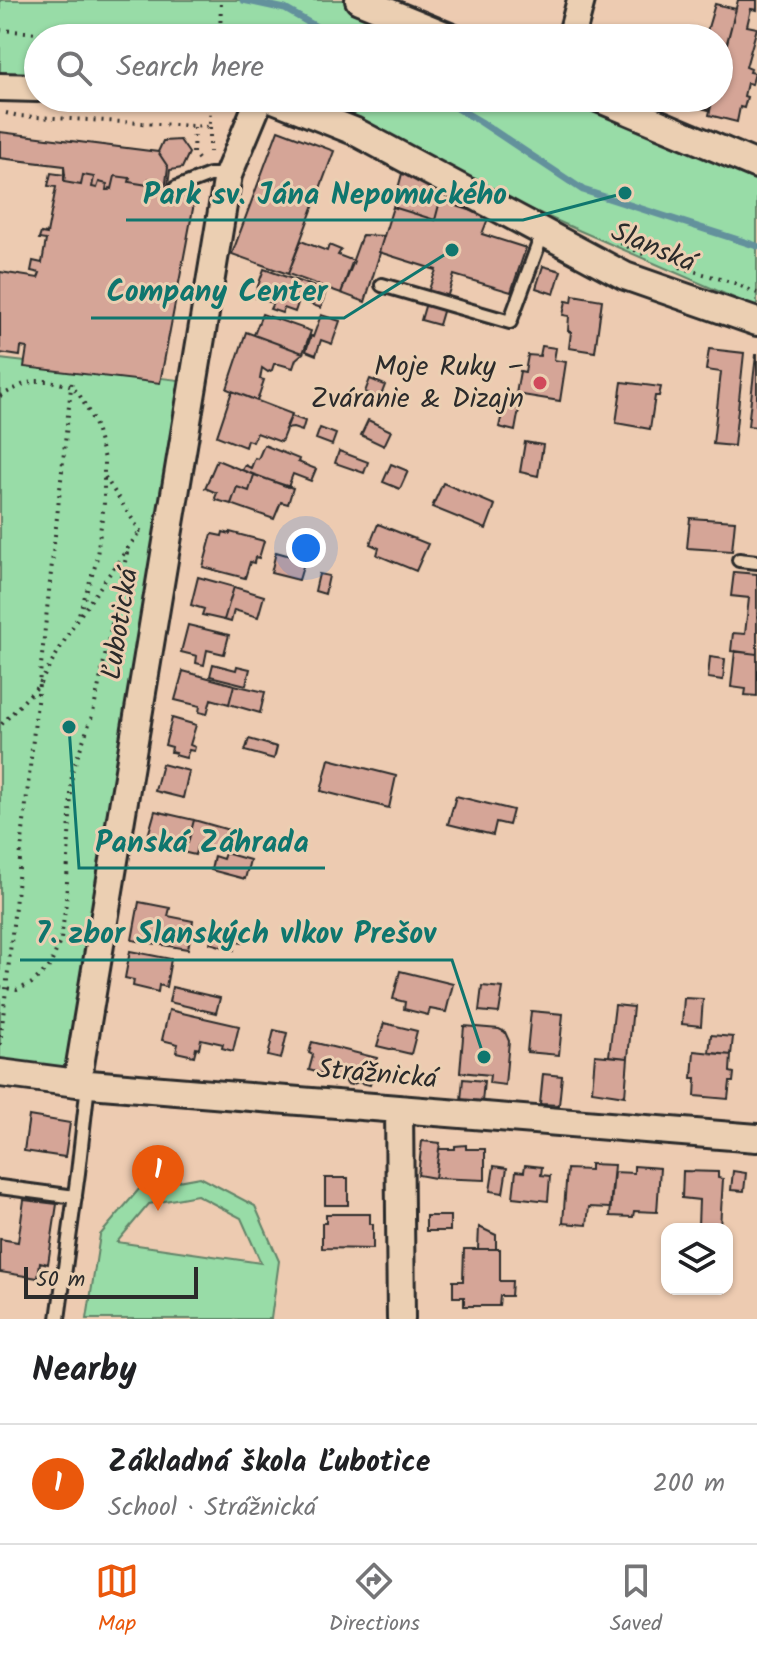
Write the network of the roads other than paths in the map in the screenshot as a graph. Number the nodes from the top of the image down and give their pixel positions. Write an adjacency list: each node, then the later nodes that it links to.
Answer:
1 (359, 0): 3 (street)
2 (581, 0): 4 (street)
3 (418, 24)
4 (575, 24)
5 (0, 87): 6 (street)
6 (24, 88)
7 (253, 112): 11 (street, Ľubotická)
8 (306, 112): 13 (street, Slanská)
9 (631, 112): 10 (street)
10 (757, 165)
11 (219, 175): 12 (lane); 19 (street, Ľubotická)
12 (176, 188)
13 (543, 232): 14 (lane); 15 (street, Slanská)
14 (382, 285)
15 (757, 322)
16 (739, 560): 17 (lane)
17 (757, 562)
18 (0, 1073): 19 (street, Strážnická)
19 (82, 1083): 20 (street, Strážnická); 23 (lane)
20 (399, 1109): 21 (street, Strážnická); 25 (street)
21 (757, 1138)
22 (0, 1187): 23 (lane)
23 (75, 1197): 24 (lane)
24 (58, 1319)
25 (401, 1319)

